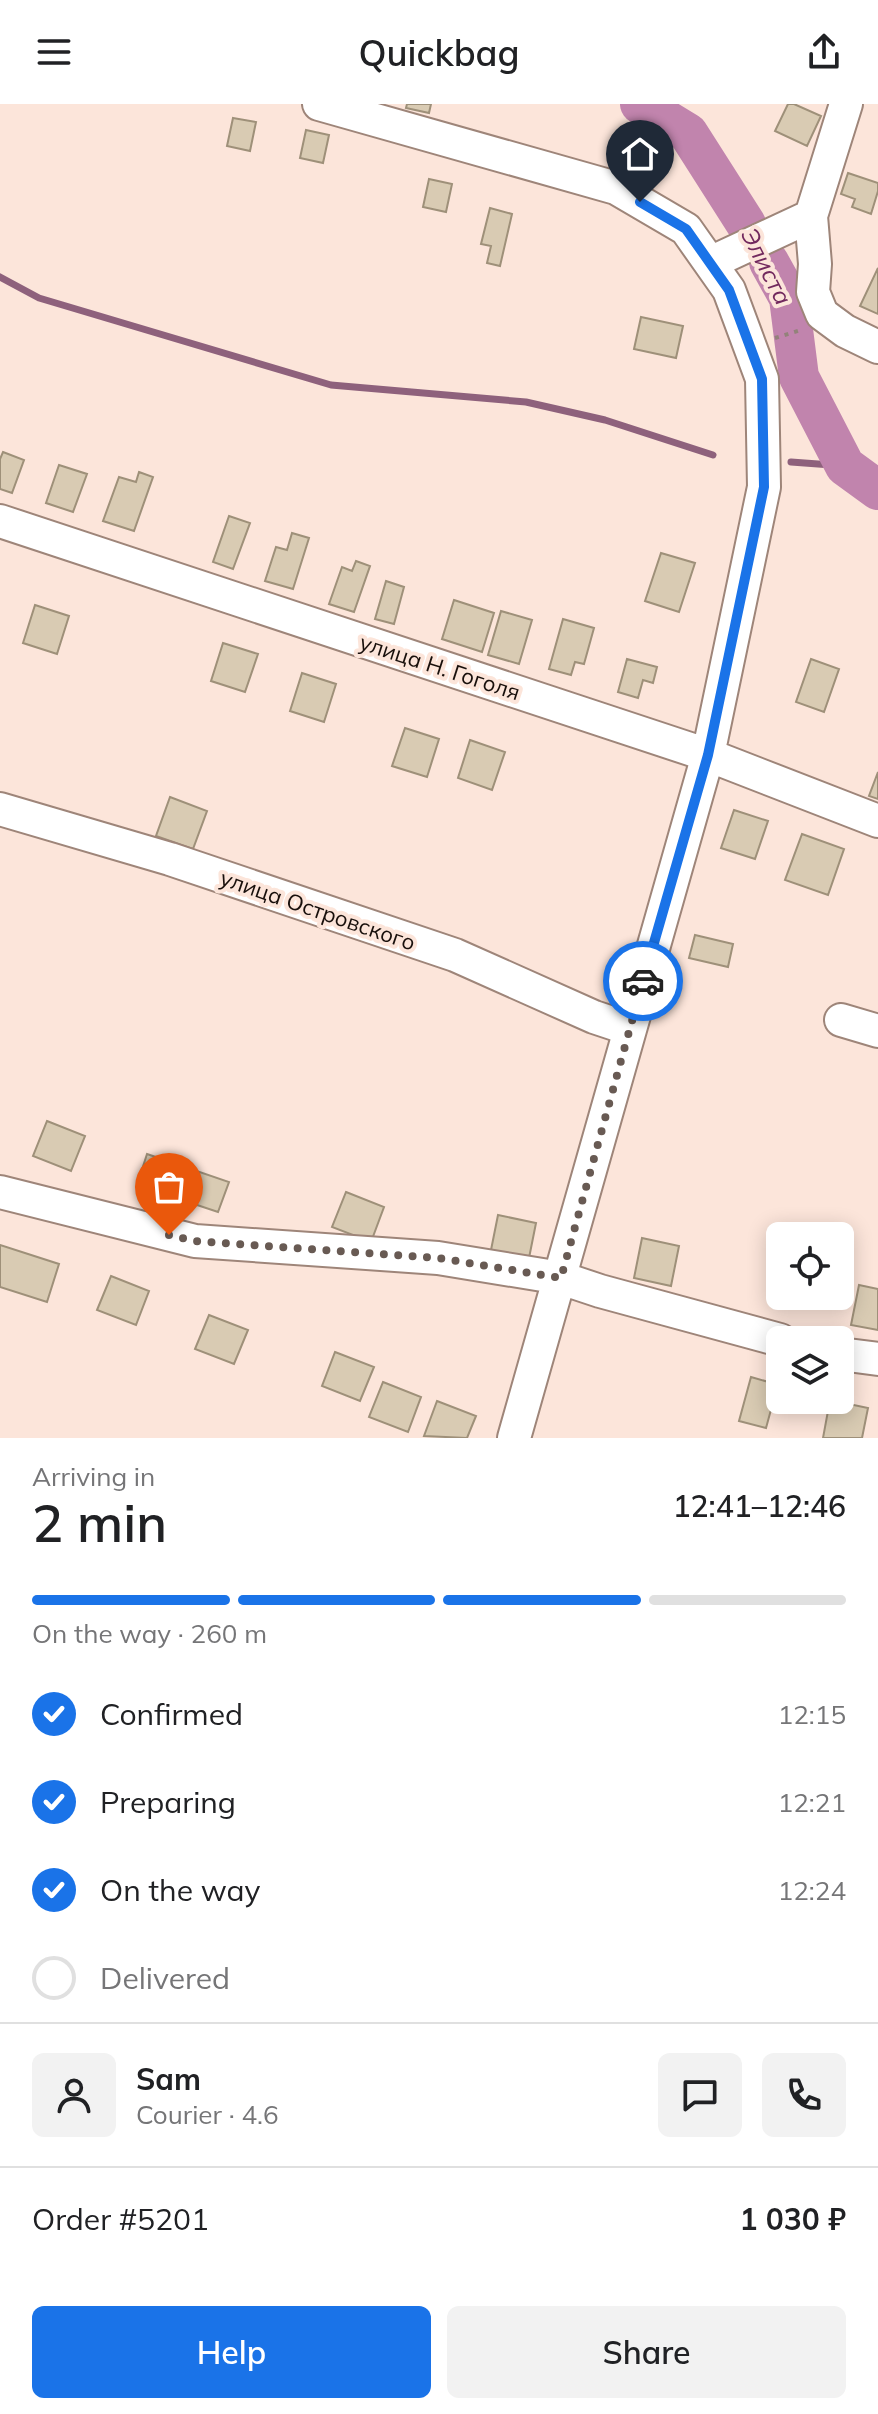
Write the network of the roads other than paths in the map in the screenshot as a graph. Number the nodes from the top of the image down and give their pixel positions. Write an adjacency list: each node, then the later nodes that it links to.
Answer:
1 (319, 104): 4 (street)
2 (846, 104): 3 (street)
3 (811, 216): 4 (street); 5 (street)
4 (710, 263): 7 (street)
5 (878, 347)
6 (0, 521): 7 (street, улица Н. Гоголя)
7 (708, 755): 9 (street, улица Н. Гоголя); 11 (street)
8 (0, 809): 11 (street, улица Островского)
9 (878, 821)
10 (841, 1020): 12 (street)
11 (630, 1029): 14 (street)
12 (878, 1031)
13 (0, 1192): 14 (street)
14 (561, 1278): 15 (street); 18 (street)
15 (766, 1336)
16 (854, 1356): 17 (street)
17 (878, 1359)
18 (514, 1438)

